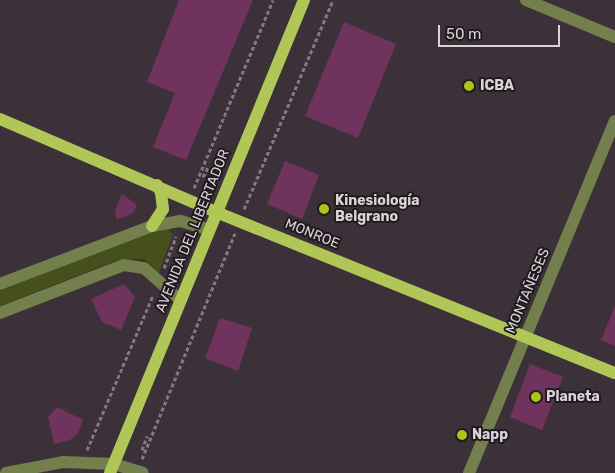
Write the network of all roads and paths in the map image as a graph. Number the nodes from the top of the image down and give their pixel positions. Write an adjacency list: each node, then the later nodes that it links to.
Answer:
1 (304, 0): 9 (main road, AVENIDA DEL LIBERTADOR)
2 (526, 0): 3 (street)
3 (615, 37)
4 (0, 119): 8 (main road, MONROE)
5 (615, 121): 15 (street, MONTAÑESES)
6 (208, 167): 7 (path)
7 (203, 177)
8 (157, 185): 9 (main road, MONROE); 10 (main road)
9 (216, 212): 11 (main road, AVENIDA DEL LIBERTADOR); 15 (main road, MONROE)
10 (152, 226): 11 (street); 12 (street)
11 (208, 229): 13 (main road, AVENIDA DEL LIBERTADOR)
12 (0, 284)
13 (180, 300): 14 (street); 19 (main road, AVENIDA DEL LIBERTADOR)
14 (0, 314)
15 (526, 336): 16 (main road, MONROE); 22 (street, MONTAÑESES)
16 (615, 374)
17 (147, 436): 18 (path)
18 (142, 450)
19 (112, 468): 20 (street); 21 (street)
20 (6, 473)
21 (143, 473)
22 (469, 473)

